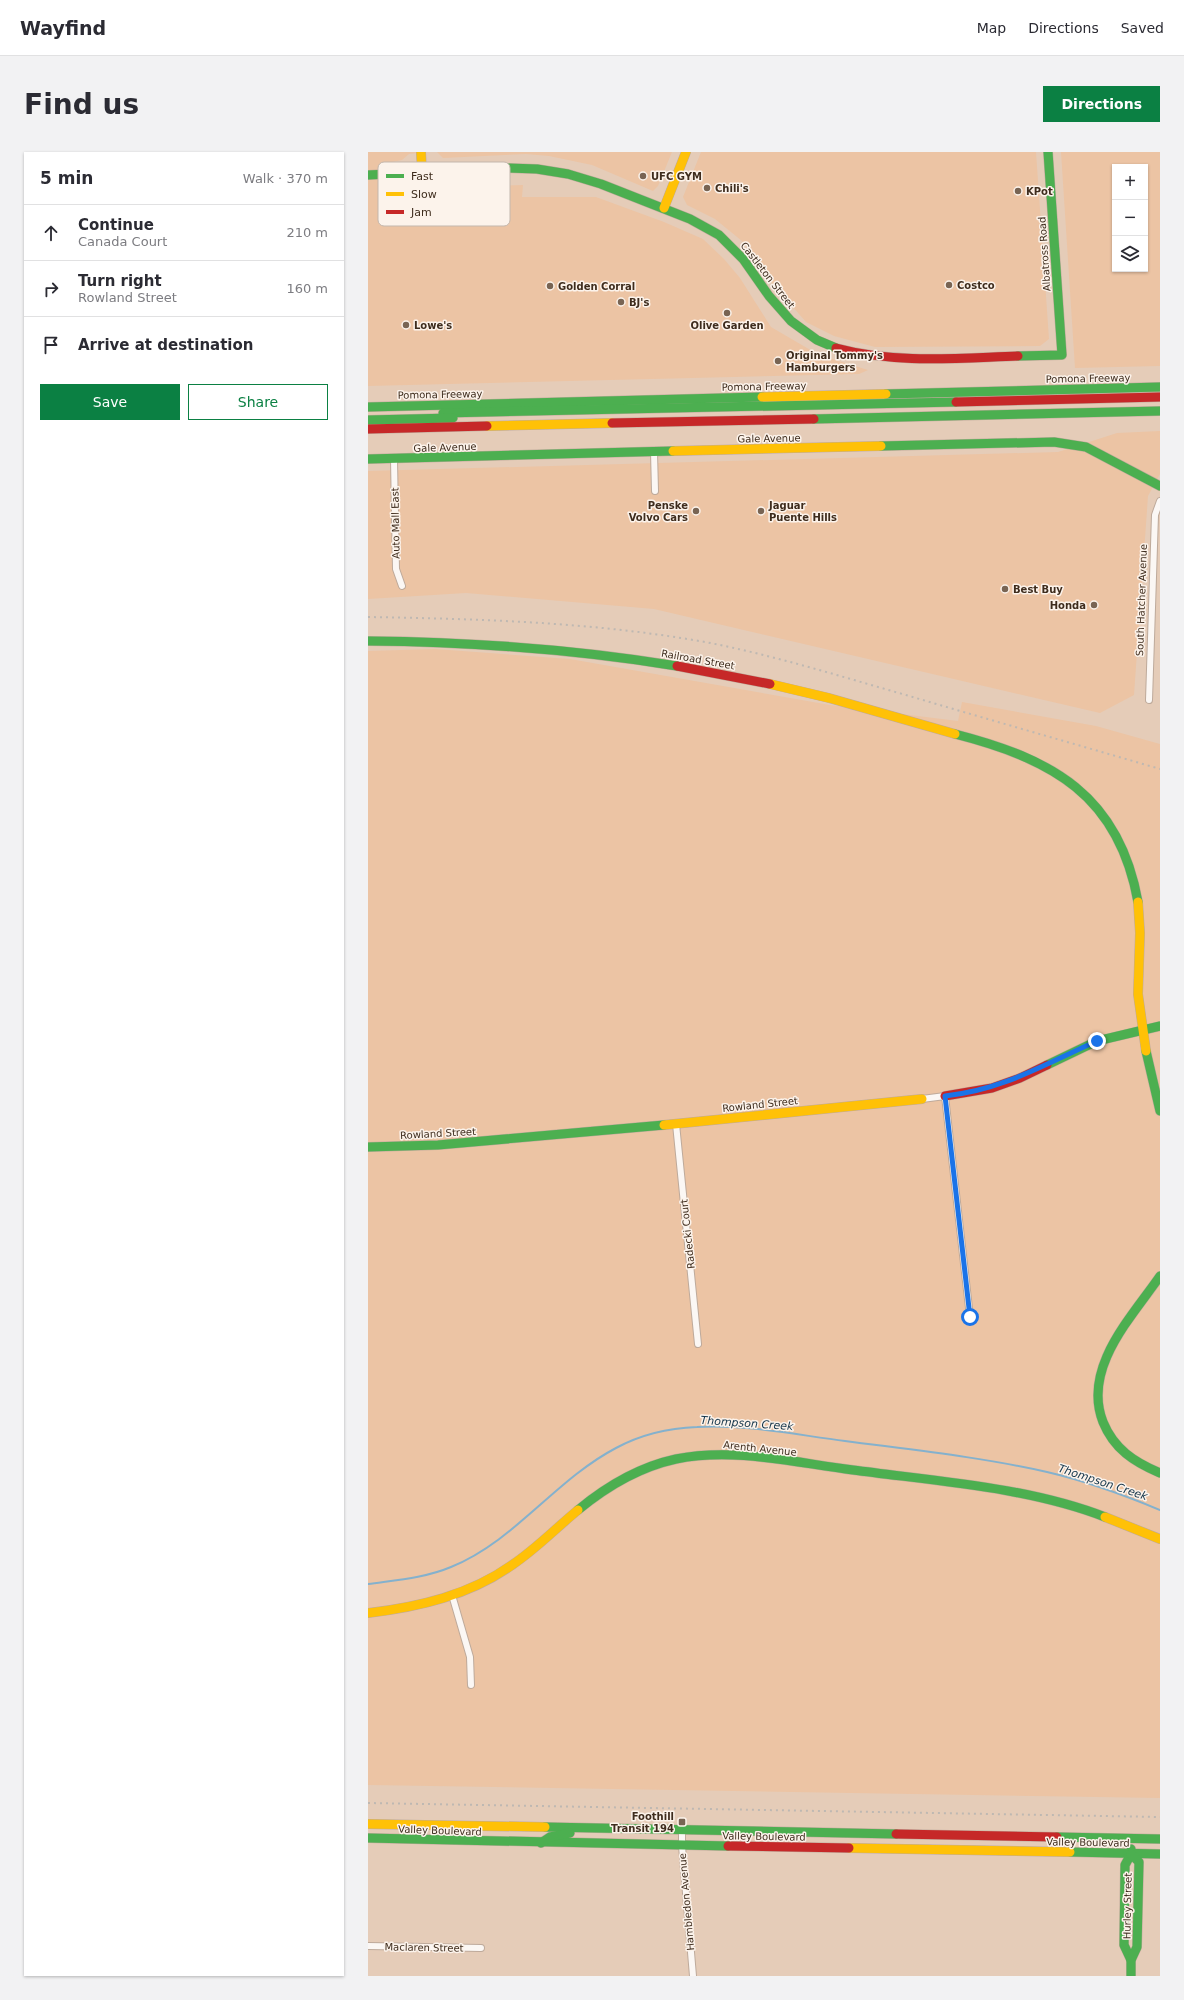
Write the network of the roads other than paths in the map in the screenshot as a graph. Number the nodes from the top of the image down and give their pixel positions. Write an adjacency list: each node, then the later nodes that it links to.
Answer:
1 (421, 152): 4 (main road)
2 (686, 152): 8 (main road)
3 (1048, 152): 9 (main road, Albatross Road)
4 (422, 162)
5 (510, 168): 8 (main road, Castleton Street)
6 (378, 174): 7 (main road, Castleton Street)
7 (368, 175)
8 (664, 208): 9 (main road, Castleton Street)
9 (1062, 355)
10 (1160, 387): 13 (main road, Pomona Freeway)
11 (1160, 397): 15 (main road)
12 (1160, 403): 16 (main road)
13 (368, 407)
14 (1160, 411): 17 (main road)
15 (368, 415)
16 (368, 420)
17 (368, 430)
18 (654, 452): 20 (main road, Gale Avenue); 21 (main road, Gale Avenue); 22 (street)
19 (368, 459): 20 (main road, Gale Avenue)
20 (394, 459): 24 (street, Auto Mall East)
21 (1160, 486)
22 (655, 490)
23 (1160, 501): 26 (street, South Hatcher Avenue)
24 (402, 586)
25 (368, 642): 28 (main road, Railroad Street)
26 (1149, 700)
27 (1160, 1026): 28 (main road)
28 (1142, 1029): 29 (main road, Rowland Street); 31 (main road)
29 (945, 1096): 30 (street, Rowland Street); 35 (street)
30 (922, 1099): 32 (main road, Rowland Street)
31 (1160, 1111)
32 (676, 1124): 33 (main road, Rowland Street); 36 (street, Radecki Court)
33 (368, 1147)
34 (1160, 1276): 37 (main road)
35 (970, 1317)
36 (698, 1344)
37 (1160, 1473)
38 (1160, 1539): 39 (main road, Arenth Avenue)
39 (452, 1596): 40 (main road, Arenth Avenue); 41 (street)
40 (368, 1613)
41 (472, 1685)
42 (368, 1824): 43 (main road, Valley Boulevard)
43 (593, 1829): 44 (main road, Valley Boulevard); 49 (main road)
44 (682, 1830): 45 (main road, Valley Boulevard); 50 (street, Hambledon Avenue)
45 (899, 1835): 47 (main road, Valley Boulevard); 51 (main road)
46 (368, 1838): 49 (main road, Valley Boulevard)
47 (1132, 1838): 48 (main road, Valley Boulevard); 52 (main road, Hurley Street)
48 (1160, 1839)
49 (541, 1843): 50 (main road, Valley Boulevard)
50 (682, 1846): 51 (main road, Valley Boulevard); 57 (street, Hambledon Avenue)
51 (899, 1850): 52 (main road, Valley Boulevard)
52 (1131, 1854): 53 (main road, Valley Boulevard); 56 (main road, Hurley Street); 56 (main road, Hurley Street)
53 (1160, 1854)
54 (368, 1946): 55 (street, Maclaren Street)
55 (481, 1948)
56 (1131, 1960): 58 (main road, Hurley Street)
57 (693, 1975)
58 (1131, 1976)

